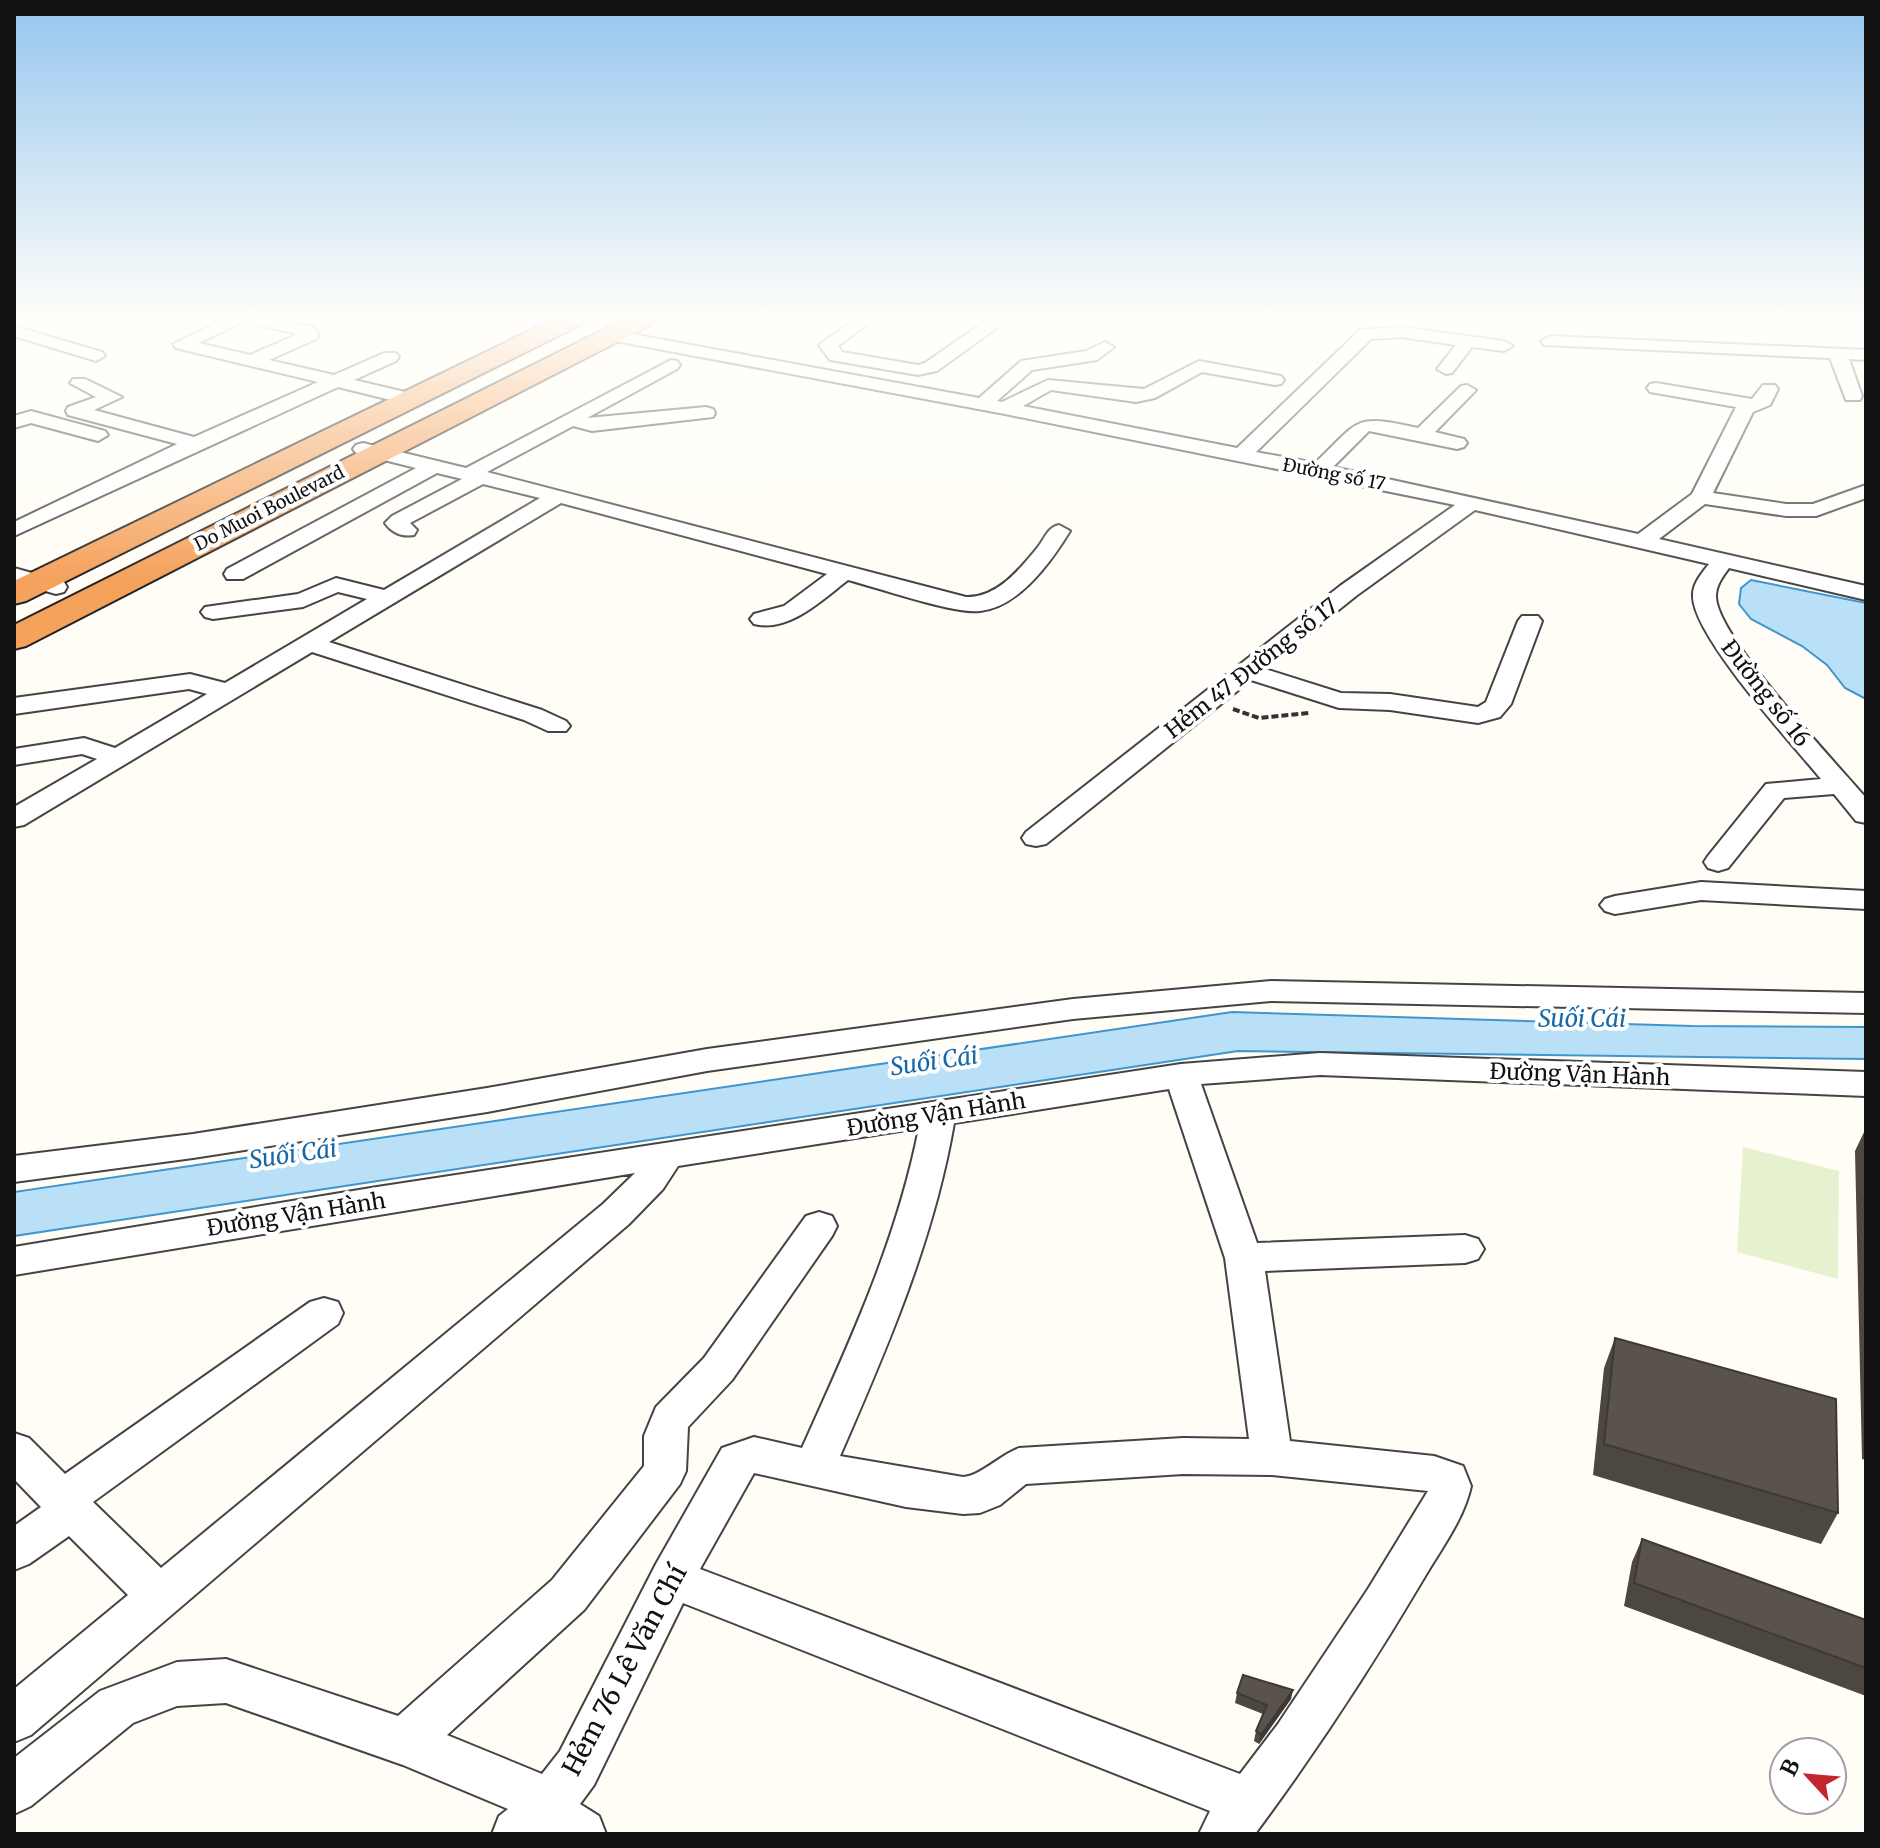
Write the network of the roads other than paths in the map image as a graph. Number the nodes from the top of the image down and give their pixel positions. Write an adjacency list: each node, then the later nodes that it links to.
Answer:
1 (88, 406): 17 (street)
2 (278, 406): 17 (street)
3 (396, 406): 37 (highway, Do Muoi Boulevard)
4 (419, 406): 37 (highway, Do Muoi Boulevard)
5 (451, 406): 19 (highway, Do Muoi Boulevard)
6 (595, 406): 14 (street)
7 (995, 406): 12 (street, Đường số 17)
8 (1008, 406): 12 (street)
9 (1291, 406): 20 (street)
10 (1451, 406): 16 (street)
11 (1748, 406): 27 (street)
12 (1005, 408): 20 (street, Đường số 17)
13 (706, 413): 14 (street)
14 (571, 419): 24 (street)
15 (14, 422): 21 (street)
16 (1422, 435): 18 (street); 23 (street)
17 (195, 443): 21 (street)
18 (1457, 443)
19 (370, 451): 22 (street); 44 (highway, Do Muoi Boulevard); 45 (highway, Do Muoi Boulevard)
20 (1241, 455): 23 (street, Đường số 17)
21 (165, 457): 29 (street)
22 (434, 466): 24 (street); 36 (street)
23 (1318, 471): 28 (street, Đường số 17)
24 (475, 476): 26 (street); 30 (street)
25 (1866, 491): 27 (street)
26 (558, 496): 35 (street); 39 (street)
27 (1701, 497): 32 (street)
28 (1471, 503): 32 (street, Đường số 17); 47 (street, Hẻm 47 Đường số 17)
29 (14, 530)
30 (406, 530)
31 (1059, 531): 35 (street)
32 (1641, 542): 33 (street, Đường số 17)
33 (1723, 561): 38 (street, Đường số 17); 53 (street, Đường số 16)
34 (1866, 568): 38 (street)
35 (844, 572): 42 (street)
36 (235, 574)
37 (31, 584): 40 (highway, Do Muoi Boulevard)
38 (1857, 591)
39 (385, 597): 41 (street); 46 (street)
40 (14, 608)
41 (213, 612)
42 (762, 619)
43 (1530, 621): 47 (street)
44 (14, 627)
45 (14, 639)
46 (309, 643): 48 (street); 50 (street)
47 (1248, 671): 56 (street, Hẻm 47 Đường số 17)
48 (228, 692): 49 (street); 52 (street)
49 (14, 706)
50 (557, 726)
51 (14, 757): 52 (street)
52 (117, 757): 55 (street)
53 (1839, 786): 54 (street, Đường số 16); 57 (street)
54 (1866, 815)
55 (14, 819)
56 (1036, 838)
57 (1718, 862)
58 (1866, 900): 59 (street)
59 (1615, 905)
60 (1866, 1003): 65 (street)
61 (1181, 1075): 62 (street, Đường Vận Hành); 63 (street, Đường Vận Hành); 68 (street)
62 (1866, 1084)
63 (939, 1113): 64 (street, Đường Vận Hành); 73 (street)
64 (667, 1155): 69 (street, Đường Vận Hành); 77 (street)
65 (14, 1169)
66 (819, 1226): 79 (street)
67 (1465, 1249): 68 (street)
68 (1244, 1258): 72 (street)
69 (14, 1261)
70 (324, 1313): 74 (street)
71 (14, 1451): 74 (street)
72 (1272, 1457): 73 (street, Hẻm 76 Lê Văn Chí); 81 (street, Hẻm 76 Lê Văn Chí)
73 (814, 1467): 76 (street, Hẻm 76 Lê Văn Chí)
74 (68, 1504): 75 (street); 77 (street)
75 (14, 1550)
76 (672, 1578): 81 (street); 82 (street, Hẻm 76 Lê Văn Chí)
77 (159, 1597): 78 (street)
78 (14, 1719)
79 (405, 1742): 80 (street, Hẻm 76 Lê Văn Chí); 82 (street, Hẻm 76 Lê Văn Chí)
80 (14, 1789)
81 (1235, 1817)
82 (550, 1823)

